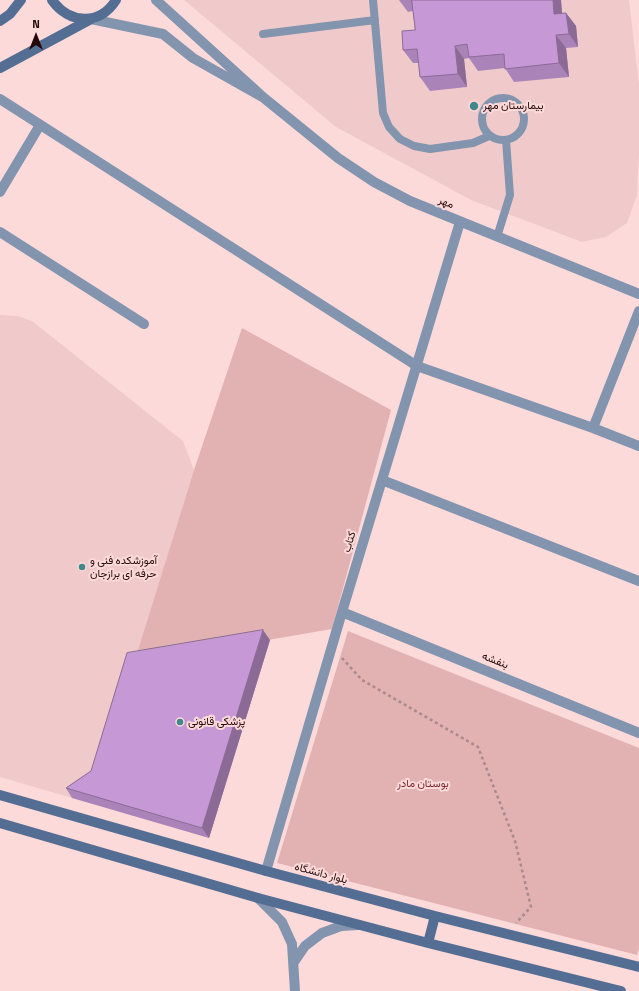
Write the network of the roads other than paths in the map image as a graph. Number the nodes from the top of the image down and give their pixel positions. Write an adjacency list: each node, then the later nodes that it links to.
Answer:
1 (21, 0): 8 (main road)
2 (52, 0): 6 (main road)
3 (116, 0): 6 (main road)
4 (156, 0): 11 (street)
5 (373, 0): 7 (lane)
6 (91, 19): 10 (main road); 11 (street)
7 (375, 20): 9 (lane); 14 (lane)
8 (0, 21)
9 (263, 34)
10 (0, 68)
11 (264, 98): 17 (street, مهر)
12 (0, 99): 13 (street)
13 (40, 125): 16 (street); 23 (street)
14 (490, 136): 15 (lane); 15 (lane)
15 (506, 140): 19 (lane)
16 (0, 192)
17 (460, 222): 19 (street, مهر); 23 (street, کتاب)
18 (0, 232): 22 (street)
19 (497, 237): 20 (street, مهر)
20 (639, 294)
21 (639, 311): 24 (street)
22 (144, 324)
23 (417, 366): 24 (street); 26 (street, کتاب)
24 (593, 428): 25 (street)
25 (639, 446)
26 (382, 480): 27 (street); 28 (street, کتاب)
27 (639, 581)
28 (342, 612): 29 (street, بنفشه); 32 (street, کتاب)
29 (639, 733)
30 (0, 795): 32 (main road, بلوار دانشگاه)
31 (0, 823): 33 (main road)
32 (266, 871): 34 (main road, بلوار دانشگاه)
33 (258, 898): 35 (main road); 37 (street)
34 (435, 916): 36 (main road); 38 (main road, بلوار دانشگاه)
35 (361, 925): 36 (main road); 37 (street)
36 (428, 943): 40 (main road)
37 (294, 962): 39 (street)
38 (639, 967)
39 (295, 991)
40 (621, 991)

